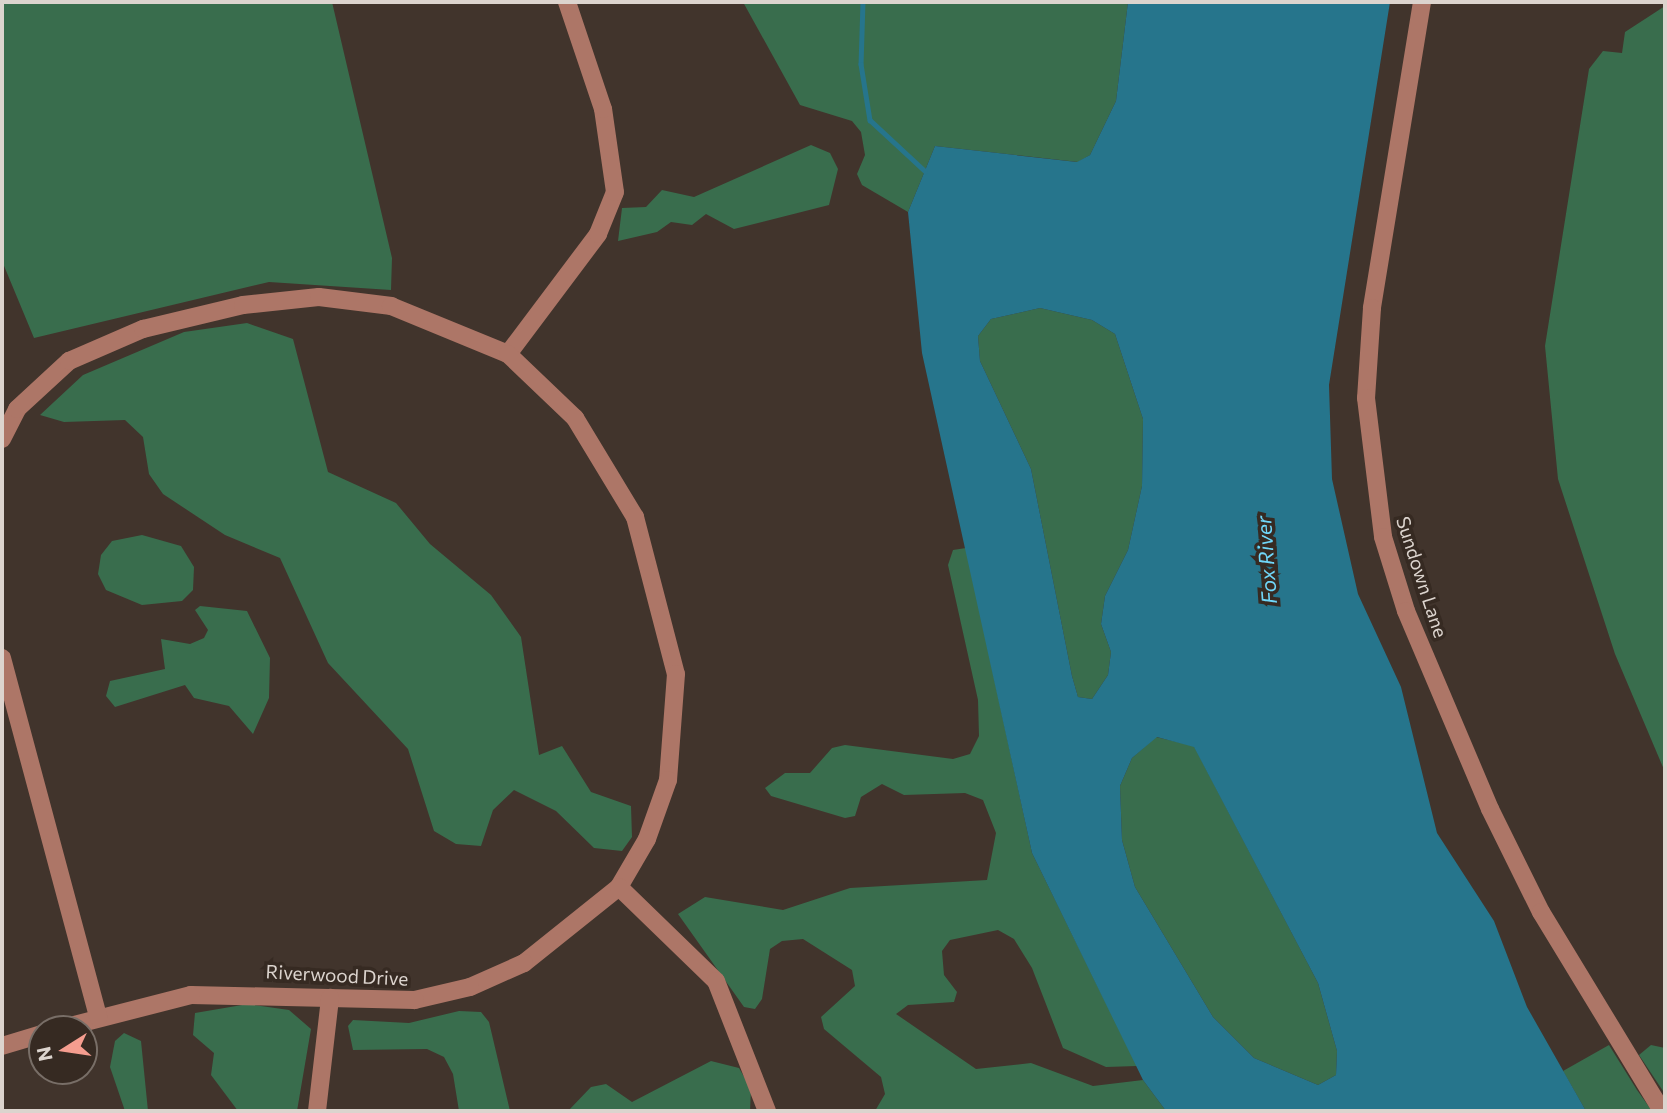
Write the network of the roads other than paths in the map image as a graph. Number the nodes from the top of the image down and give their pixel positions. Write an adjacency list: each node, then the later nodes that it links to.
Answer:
1 (567, 2): 3 (street)
2 (1422, 2): 14 (street, Sundown Lane)
3 (508, 354): 4 (street, Riverwood Drive); 6 (street, Riverwood Drive)
4 (2, 439)
5 (2, 658): 8 (street)
6 (619, 887): 7 (street, Riverwood Drive); 13 (street)
7 (330, 998): 9 (street, Riverwood Drive); 12 (street)
8 (97, 1015)
9 (98, 1017)
10 (28, 1038): 11 (street)
11 (2, 1046)
12 (317, 1111)
13 (767, 1111)
14 (1662, 1111)

